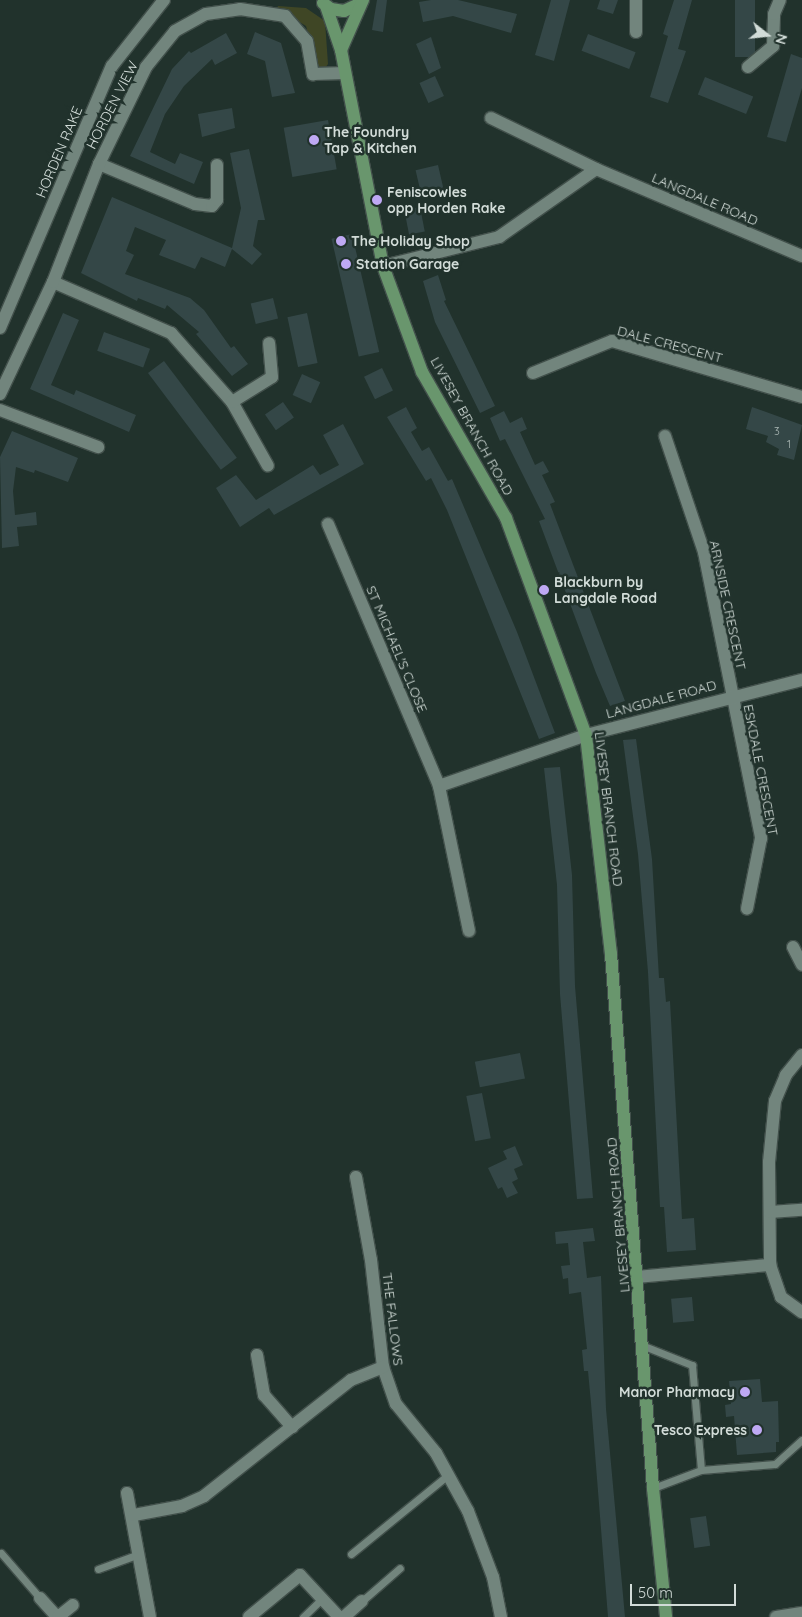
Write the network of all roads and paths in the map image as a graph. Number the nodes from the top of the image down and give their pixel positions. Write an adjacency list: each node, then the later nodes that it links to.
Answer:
1 (164, 0): 17 (street, HORDEN RAKE)
2 (636, 0): 6 (street)
3 (780, 0): 8 (street)
4 (362, 1): 5 (main road, LIVESEY BRANCH ROAD); 7 (main road, LIVESEY BRANCH ROAD)
5 (321, 2): 7 (main road, LIVESEY BRANCH ROAD)
6 (636, 32)
7 (341, 50): 9 (main road, LIVESEY BRANCH ROAD)
8 (748, 67)
9 (345, 73): 11 (street, HORDEN VIEW); 15 (main road, LIVESEY BRANCH ROAD)
10 (491, 118): 13 (street, LANGDALE ROAD)
11 (99, 164): 12 (street); 16 (street, HORDEN VIEW)
12 (217, 165)
13 (596, 170): 14 (street, LANGDALE ROAD); 15 (street)
14 (802, 256)
15 (382, 266): 30 (main road, LIVESEY BRANCH ROAD)
16 (53, 282): 20 (street, HORDEN VIEW); 22 (street)
17 (0, 328)
18 (269, 343): 22 (street)
19 (533, 374): 21 (street, DALE CRESCENT)
20 (0, 394)
21 (802, 397)
22 (232, 402): 26 (street)
23 (0, 410): 25 (street)
24 (664, 436): 29 (street, ARNSIDE CRESCENT)
25 (98, 447)
26 (268, 466)
27 (328, 524): 31 (street, ST MICHAEL'S CLOSE)
28 (802, 680): 29 (street, LANGDALE ROAD)
29 (732, 696): 30 (street, LANGDALE ROAD); 32 (street, ESKDALE CRESCENT)
30 (586, 735): 31 (street); 41 (main road, LIVESEY BRANCH ROAD)
31 (439, 786): 33 (street, ST MICHAEL'S CLOSE)
32 (747, 909)
33 (469, 931)
34 (793, 947): 35 (street)
35 (802, 965)
36 (802, 1055): 39 (street)
37 (356, 1177): 45 (street, THE FALLOWS)
38 (802, 1210): 39 (street)
39 (770, 1212): 40 (street)
40 (770, 1264): 41 (street); 42 (street)
41 (637, 1276): 43 (main road, LIVESEY BRANCH ROAD)
42 (802, 1312)
43 (644, 1346): 48 (lane); 50 (main road, LIVESEY BRANCH ROAD)
44 (257, 1355): 46 (street)
45 (383, 1367): 46 (street); 49 (street, THE FALLOWS)
46 (292, 1426): 52 (street)
47 (802, 1440): 48 (lane)
48 (701, 1470): 50 (lane)
49 (449, 1474): 55 (lane); 69 (street, THE FALLOWS)
50 (652, 1488): 70 (main road, LIVESEY BRANCH ROAD)
51 (127, 1493): 52 (street)
52 (134, 1515): 54 (street)
53 (1, 1553): 58 (lane)
54 (140, 1554): 57 (lane); 64 (street)
55 (351, 1554)
56 (400, 1568): 60 (lane)
57 (98, 1569)
58 (40, 1598): 63 (street)
59 (323, 1598): 65 (street); 66 (lane); 67 (street)
60 (362, 1601): 68 (street)
61 (73, 1605): 63 (street)
62 (802, 1613): 71 (street)
63 (58, 1617)
64 (150, 1617)
65 (249, 1617)
66 (303, 1617)
67 (339, 1617)
68 (344, 1617)
69 (501, 1617)
70 (666, 1617)
71 (776, 1617)

